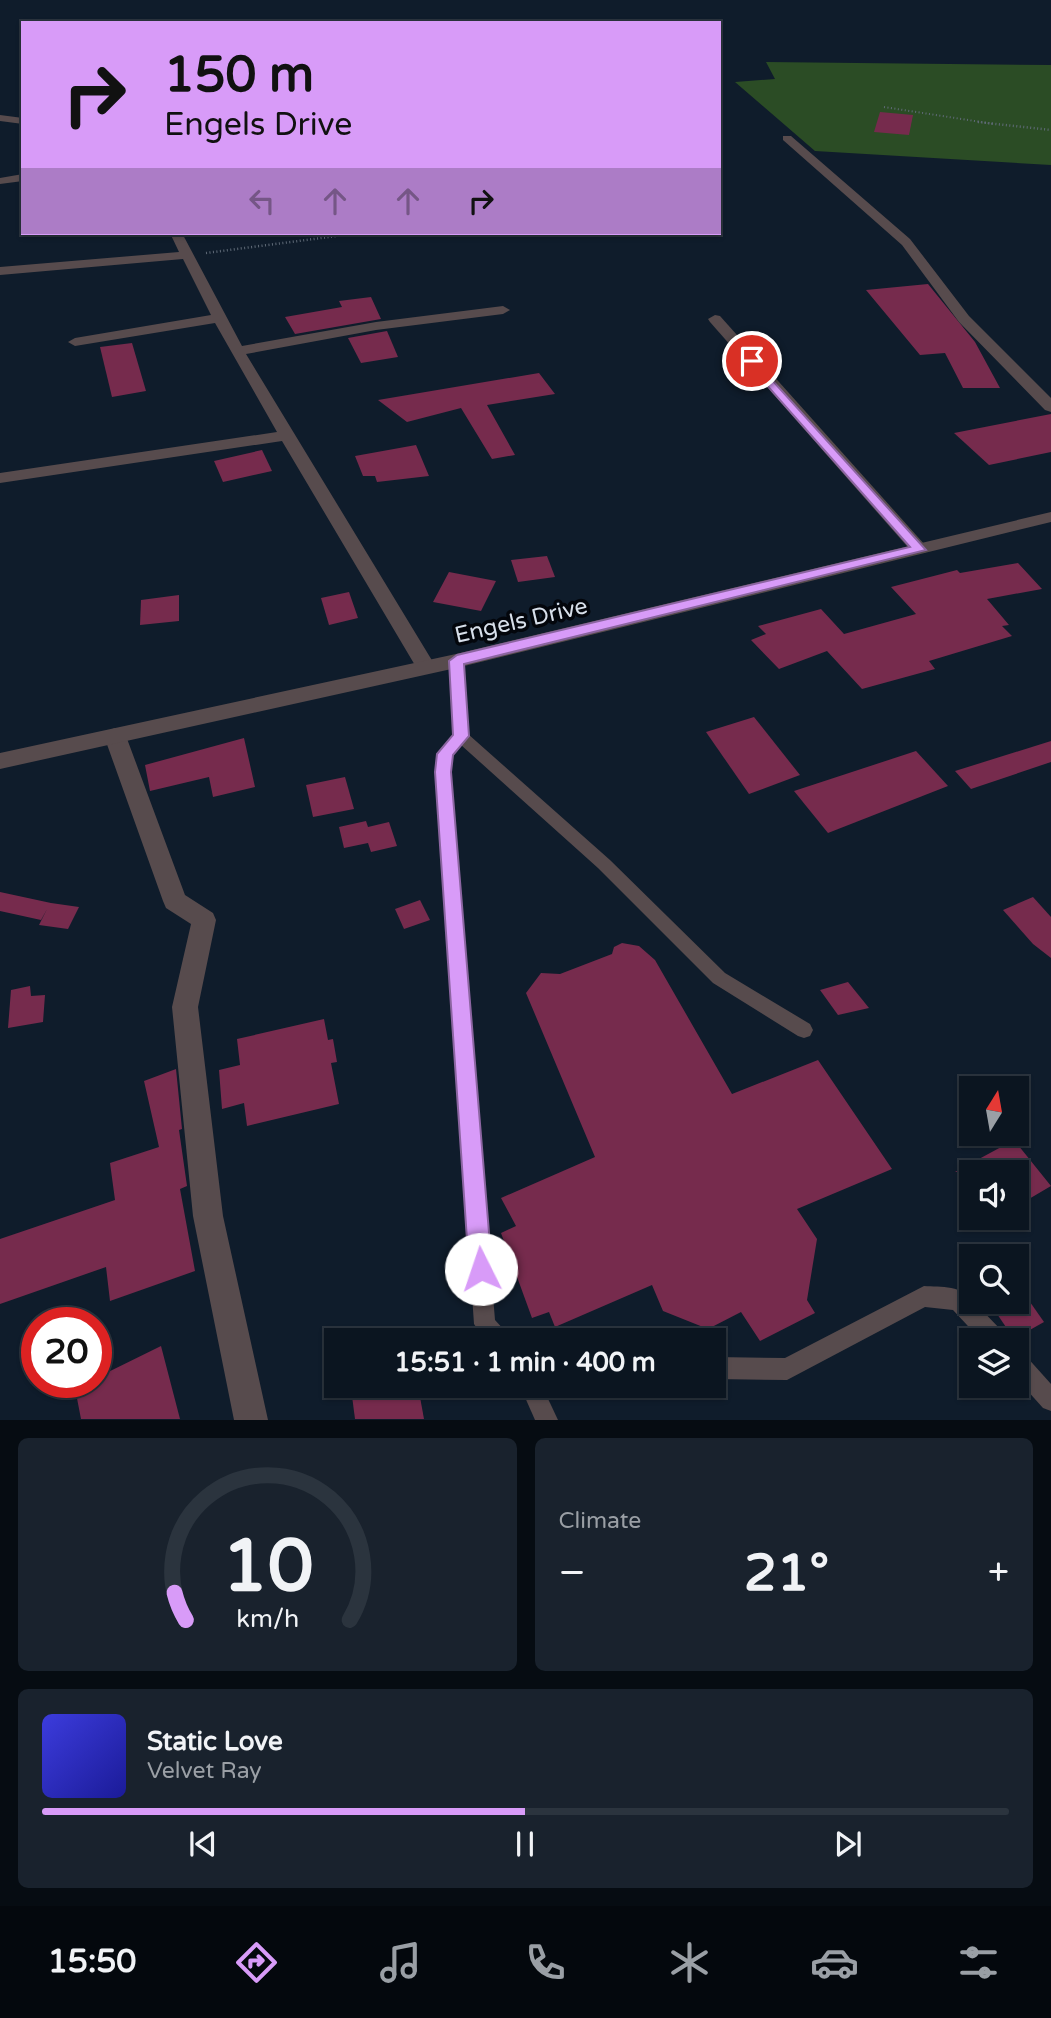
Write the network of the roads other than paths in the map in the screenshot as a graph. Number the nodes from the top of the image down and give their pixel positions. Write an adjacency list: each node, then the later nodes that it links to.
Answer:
1 (0, 118): 2 (street)
2 (21, 121)
3 (787, 138): 14 (street)
4 (21, 177): 5 (street)
5 (0, 181)
6 (177, 235): 7 (street)
7 (188, 255): 8 (street); 10 (street)
8 (0, 271)
9 (503, 310): 13 (street)
10 (219, 318): 12 (street); 13 (street)
11 (715, 319): 18 (street)
12 (75, 342)
13 (237, 351): 15 (street)
14 (1051, 407)
15 (287, 435): 16 (street); 20 (street)
16 (0, 478)
17 (1051, 517): 18 (street, Engels Drive)
18 (919, 550): 19 (street, Engels Drive)
19 (457, 661): 20 (street, Engels Drive); 22 (lane)
20 (426, 667): 21 (street, Engels Drive)
21 (115, 736): 23 (street, Engels Drive); 31 (street)
22 (461, 736): 24 (lane); 25 (lane)
23 (0, 761)
24 (804, 1030)
25 (488, 1328)
26 (984, 1328): 27 (lane)
27 (726, 1368)
28 (1029, 1376): 30 (lane)
29 (537, 1398): 32 (lane)
30 (1051, 1400)
31 (251, 1419)
32 (547, 1419)

